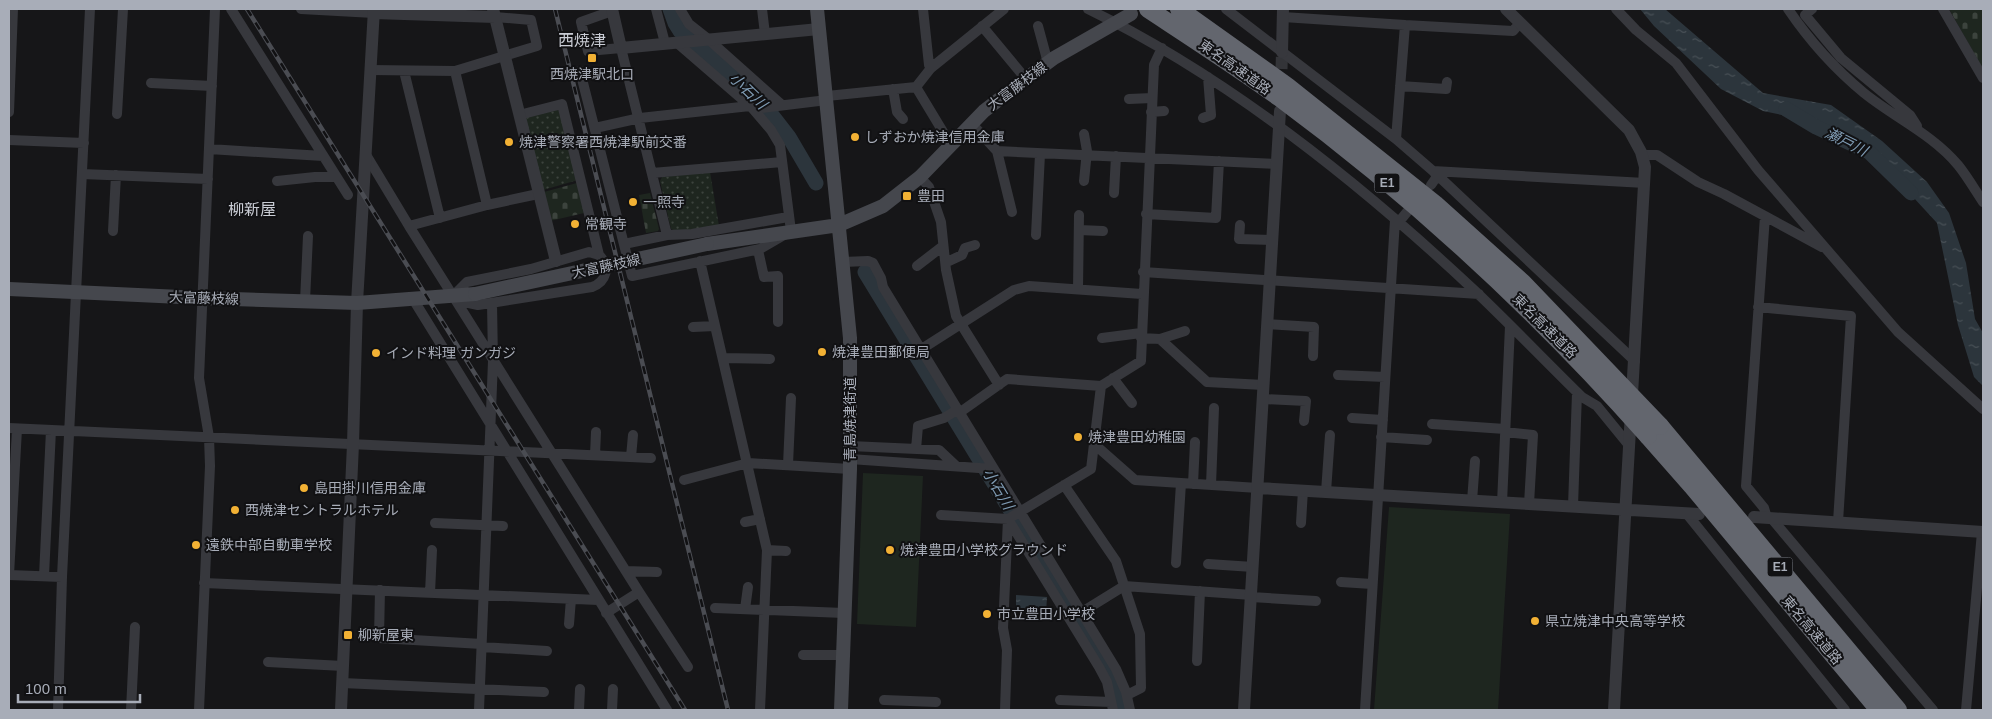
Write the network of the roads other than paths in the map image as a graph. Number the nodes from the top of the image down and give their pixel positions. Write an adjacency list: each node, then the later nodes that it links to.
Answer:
1 (13, 9): 61 (street)
2 (90, 9): 75 (street)
3 (122, 9): 63 (street)
4 (215, 9): 50 (street)
5 (231, 9): 82 (street)
6 (301, 9): 22 (street)
7 (656, 9): 34 (street)
8 (680, 9): 33 (street)
9 (762, 9): 32 (street)
10 (817, 9): 31 (main road, 青島焼津街道)
11 (923, 9): 40 (street)
12 (1004, 9): 29 (street)
13 (1088, 9): 26 (street)
14 (1179, 9): 187 (highway, 東名高速道路 / E1, bridge)
15 (1226, 9): 37 (street)
16 (1506, 9): 27 (street)
17 (1616, 9): 128 (street)
18 (1788, 9): 71 (street)
19 (1812, 9): 71 (street)
20 (1943, 9): 46 (street)
21 (612, 10): 35 (street); 35 (street)
22 (374, 11): 24 (street); 41 (street)
23 (1139, 11): 26 (main road, 大富藤枝線); 187 (highway, 東名高速道路 / E1, bridge)
24 (494, 13): 38 (street); 38 (street)
25 (1283, 13): 28 (street); 37 (street)
26 (1115, 22): 36 (street); 39 (main road, 大富藤枝線)
27 (1520, 23): 28 (street); 81 (street)
28 (1405, 25): 52 (street)
29 (982, 26): 40 (street); 47 (street)
30 (1038, 26): 39 (street)
31 (819, 30): 32 (street); 54 (main road, 青島焼津街道)
32 (765, 34): 33 (street)
33 (708, 39): 34 (street); 57 (street)
34 (671, 42): 35 (street); 58 (street)
35 (621, 48): 65 (street)
36 (1162, 48): 45 (street); 55 (street)
37 (1282, 52): 73 (street)
38 (504, 57): 43 (street); 64 (street)
39 (1048, 63): 47 (main road, 大富藤枝線)
40 (932, 68): 51 (street)
41 (370, 70): 42 (street); 79 (street)
42 (404, 71): 43 (street); 111 (street)
43 (455, 71): 104 (street)
44 (580, 71): 70 (street)
45 (1208, 77): 66 (street); 69 (street)
46 (1983, 78)
47 (1026, 79): 68 (main road, 大富藤枝線)
48 (1447, 82): 52 (street)
49 (151, 83): 50 (street)
50 (212, 86): 77 (street)
51 (916, 86): 53 (street); 76 (street)
52 (1400, 86): 73 (street)
53 (893, 89): 54 (street); 67 (street)
54 (827, 98): 57 (street); 113 (main road, 青島焼津街道)
55 (1152, 98): 56 (street); 62 (street)
56 (1129, 99)
57 (779, 106): 58 (street)
58 (753, 108): 65 (street); 87 (street)
59 (1164, 111): 62 (street)
60 (1280, 111): 69 (street)
61 (9, 112)
62 (1151, 112): 85 (street)
63 (117, 114)
64 (518, 114): 101 (street); 129 (street)
65 (640, 118): 70 (street); 89 (street)
66 (1203, 118)
67 (903, 119)
68 (972, 123): 76 (main road, 大富藤枝線); 78 (street)
69 (1279, 126): 88 (street); 112 (street)
70 (595, 128): 124 (street)
71 (1919, 130): 103 (street)
72 (1084, 134): 83 (street)
73 (1396, 139): 90 (street)
74 (9, 140): 75 (street)
75 (84, 143): 91 (street)
76 (951, 145): 94 (main road, 大富藤枝線)
77 (209, 149): 82 (street); 95 (street)
78 (997, 151): 80 (street); 105 (street)
79 (366, 153): 115 (street); 147 (street)
80 (1040, 154): 83 (street); 121 (street)
81 (1642, 155): 98 (street); 109 (street)
82 (323, 156): 93 (street)
83 (1086, 156): 84 (street); 97 (street)
84 (1116, 156): 85 (street); 100 (street)
85 (1148, 157): 86 (street); 107 (street)
86 (1219, 161): 88 (street); 107 (street)
87 (782, 162): 89 (street); 110 (street)
88 (1276, 164): 123 (street)
89 (652, 173): 120 (street)
90 (1435, 173): 98 (street); 99 (street); 165 (street)
91 (82, 174): 92 (street); 140 (street)
92 (116, 175): 95 (street); 119 (street)
93 (336, 177): 96 (street); 102 (street)
94 (920, 177): 113 (main road, 大富藤枝線); 126 (street)
95 (208, 179): 144 (street)
96 (277, 181)
97 (1084, 181)
98 (1645, 183): 165 (street)
99 (1431, 185)
100 (1114, 193)
101 (538, 194): 104 (street); 130 (street)
102 (348, 195)
103 (1983, 202)
104 (487, 205): 111 (street)
105 (1012, 212)
106 (1407, 212): 112 (street)
107 (1146, 214): 135 (street)
108 (1079, 215): 116 (street)
109 (1765, 216): 128 (street); 149 (street)
110 (788, 217): 117 (street); 120 (street)
111 (440, 218): 115 (street)
112 (1397, 222): 139 (street); 142 (street)
113 (839, 225): 117 (main road, 大富藤枝線); 132 (main road, 青島焼津街道)
114 (1240, 225): 123 (street)
115 (409, 226): 143 (street)
116 (1079, 230): 118 (street); 138 (street)
117 (791, 231): 127 (street); 143 (main road, 大富藤枝線, bridge)
118 (1103, 231)
119 (113, 232)
120 (668, 234): 124 (street)
121 (1036, 235)
122 (308, 236): 146 (street)
123 (1272, 240): 136 (street)
124 (624, 244): 131 (street)
125 (975, 245): 133 (street)
126 (943, 246): 133 (street); 134 (street)
127 (758, 250): 131 (street); 150 (street)
128 (1828, 250): 177 (street)
129 (599, 255): 130 (street); 148 (street)
130 (556, 261): 143 (street)
131 (700, 261): 153 (street)
132 (843, 262): 160 (street); 206 (main road, 青島焼津街道)
133 (946, 262): 151 (street)
134 (917, 266)
135 (1143, 272): 136 (street); 141 (street)
136 (1270, 281): 139 (street); 152 (street)
137 (9, 289): 140 (main road, 大富藤枝線)
138 (1078, 289): 141 (street); 151 (street)
139 (1391, 289): 142 (street); 167 (street)
140 (77, 292): 144 (main road, 大富藤枝線); 188 (street)
141 (1142, 294): 157 (street)
142 (1478, 294): 154 (street)
143 (453, 296): 145 (main road, 大富藤枝線); 148 (street); 164 (street)
144 (202, 298): 146 (main road, 大富藤枝線); 193 (street)
145 (413, 299): 147 (main road, 大富藤枝線); 183 (street)
146 (305, 301): 147 (main road, 大富藤枝線)
147 (357, 303): 197 (street)
148 (492, 303): 164 (street)
149 (1758, 307): 229 (street); 233 (street)
150 (778, 322)
151 (961, 324): 160 (street); 169 (street)
152 (1267, 324): 161 (street); 170 (street)
153 (716, 326): 155 (street); 162 (street)
154 (1510, 326): 172 (street); 186 (street)
155 (693, 327)
156 (1185, 331): 159 (street)
157 (1141, 336): 158 (street); 159 (street); 168 (street)
158 (1102, 338)
159 (1160, 339): 170 (street)
160 (920, 350): 178 (street)
161 (1313, 356)
162 (723, 358): 163 (street); 208 (street)
163 (770, 359)
164 (493, 361): 183 (street); 202 (street)
165 (1635, 361): 198 (street)
166 (1338, 376): 167 (street)
167 (1385, 377): 180 (street)
168 (1113, 378): 171 (street); 175 (street)
169 (999, 385): 171 (street); 178 (street)
170 (1264, 385): 174 (street)
171 (1101, 386): 196 (street)
172 (1578, 393): 198 (street); 224 (street)
173 (791, 398): 209 (street)
174 (1263, 399): 181 (street); 217 (street)
175 (1132, 402)
176 (1214, 408): 216 (street)
177 (1983, 409)
178 (958, 412): 199 (street); 211 (street)
179 (1352, 418): 180 (street)
180 (1383, 420): 192 (street)
181 (1304, 421)
182 (1432, 424): 186 (street)
183 (490, 426): 200 (street); 201 (street)
184 (13, 428): 185 (street); 247 (street)
185 (51, 430): 188 (street); 248 (street)
186 (1505, 430): 222 (street); 223 (street)
187 (1654, 431): 308 (highway, 東名高速道路 / E1); 309 (highway, 東名高速道路 / E1)
188 (70, 432): 193 (street); 249 (street)
189 (596, 432): 203 (street)
190 (633, 435): 204 (street)
191 (1330, 435): 219 (street)
192 (1382, 437): 194 (street); 220 (street)
193 (209, 438): 197 (street); 251 (street)
194 (1427, 440)
195 (1195, 442): 214 (street)
196 (1093, 443): 213 (street); 215 (street)
197 (353, 444): 200 (street); 255 (street)
198 (1628, 444): 225 (street)
199 (916, 449): 206 (street); 210 (street)
200 (490, 451): 201 (street); 236 (street)
201 (508, 452): 202 (street); 263 (street)
202 (551, 453): 203 (street); 245 (street)
203 (595, 455): 204 (street)
204 (631, 457): 205 (street)
205 (651, 458)
206 (850, 458): 209 (street); 210 (street); 270 (main road, 青島焼津街道)
207 (1475, 460): 221 (street)
208 (748, 463): 209 (street); 212 (street); 230 (street)
209 (788, 465)
210 (956, 466): 211 (street)
211 (993, 469): 226 (street)
212 (684, 480)
213 (1181, 483): 214 (street); 242 (street)
214 (1193, 484): 216 (street)
215 (1064, 485): 226 (street); 253 (street)
216 (1211, 485): 217 (street)
217 (1258, 488): 218 (street); 244 (street)
218 (1303, 490): 219 (street); 235 (street)
219 (1326, 492): 220 (street)
220 (1378, 494): 221 (street); 252 (street)
221 (1472, 501): 222 (street)
222 (1502, 503): 223 (street)
223 (1529, 504): 224 (street)
224 (1573, 506): 225 (street)
225 (1625, 510): 227 (street); 306 (street)
226 (1019, 512): 231 (street); 268 (street)
227 (1693, 514): 307 (street)
228 (941, 515): 231 (street)
229 (1764, 518): 233 (street); 310 (street)
230 (760, 519): 232 (street); 240 (street)
231 (1008, 519): 291 (street); 302 (street)
232 (745, 522)
233 (1838, 522): 238 (street)
234 (436, 523): 236 (street)
235 (1301, 523)
236 (486, 525): 237 (street); 260 (street)
237 (503, 526)
238 (1982, 532): 311 (street)
239 (432, 550): 259 (street)
240 (767, 550): 241 (street); 267 (street)
241 (786, 551)
242 (1176, 563)
243 (1208, 564): 244 (street)
244 (1253, 567): 261 (street)
245 (626, 571): 246 (street); 258 (street)
246 (657, 572)
247 (9, 575): 248 (street)
248 (44, 576): 249 (street)
249 (62, 577): 292 (street)
250 (1341, 582): 252 (street)
251 (204, 583): 255 (street); 294 (street)
252 (1372, 584): 305 (street)
253 (1124, 586): 257 (street); 268 (street); 286 (street)
254 (748, 587): 266 (street)
255 (347, 588): 256 (street); 279 (street)
256 (380, 590): 259 (street); 273 (street)
257 (1200, 591): 261 (street); 277 (street)
258 (638, 592): 269 (street); 280 (street)
259 (430, 593): 260 (street)
260 (484, 595): 262 (street); 273 (street)
261 (1251, 596): 264 (street); 304 (street)
262 (571, 599): 263 (street); 271 (street)
263 (598, 600): 269 (street)
264 (1316, 601)
265 (715, 608): 266 (street)
266 (745, 609): 267 (street)
267 (765, 609): 270 (street); 300 (street)
268 (1082, 612): 286 (street)
269 (606, 613): 299 (street)
270 (844, 613): 276 (main road, 青島焼津街道)
271 (569, 624)
272 (135, 627): 293 (street)
273 (482, 645): 274 (street); 284 (street)
274 (547, 651)
275 (803, 655): 276 (street)
276 (843, 655): 301 (main road, 青島焼津街道)
277 (1197, 661)
278 (268, 662): 279 (street)
279 (343, 666): 281 (street)
280 (688, 667)
281 (342, 683): 284 (street); 295 (street)
282 (580, 689): 297 (street)
283 (613, 689): 298 (street)
284 (480, 690): 285 (street); 296 (street)
285 (544, 692)
286 (1127, 695): 303 (street)
287 (884, 700): 290 (street)
288 (1060, 700): 291 (street)
289 (936, 702): 290 (street)
290 (914, 706)
291 (1112, 706)
292 (58, 710)
293 (130, 710)
294 (200, 710)
295 (341, 710)
296 (479, 710)
297 (579, 710)
298 (612, 710)
299 (667, 710)
300 (760, 710)
301 (841, 710)
302 (1005, 710)
303 (1130, 710)
304 (1244, 710)
305 (1364, 710)
306 (1614, 710)
307 (1844, 710)
308 (1879, 710)
309 (1898, 710)
310 (1933, 710)
311 (1966, 710)

